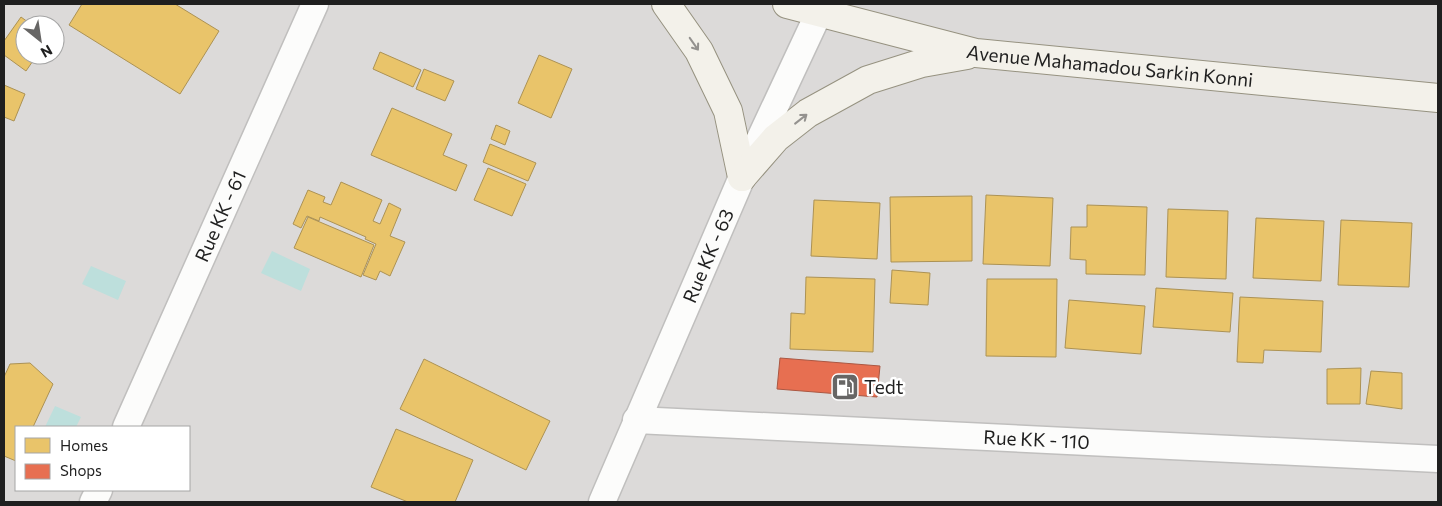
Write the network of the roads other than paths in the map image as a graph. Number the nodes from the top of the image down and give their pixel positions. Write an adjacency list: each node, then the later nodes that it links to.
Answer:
1 (316, 4): 9 (street, Rue KK - 61)
2 (666, 4): 7 (street, one-way to 7)
3 (787, 4): 4 (street, Avenue Mahamadou Sarkin Konni)
4 (820, 8): 5 (street, Avenue Mahamadou Sarkin Konni); 7 (street, Rue KK - 63)
5 (976, 54): 6 (street, Avenue Mahamadou Sarkin Konni); 7 (street, one-way to 5)
6 (1438, 98)
7 (742, 177): 8 (street, Rue KK - 63)
8 (636, 420): 10 (street, Rue KK - 110); 11 (street, Rue KK - 63)
9 (126, 426)
10 (1438, 459)
11 (602, 502)

